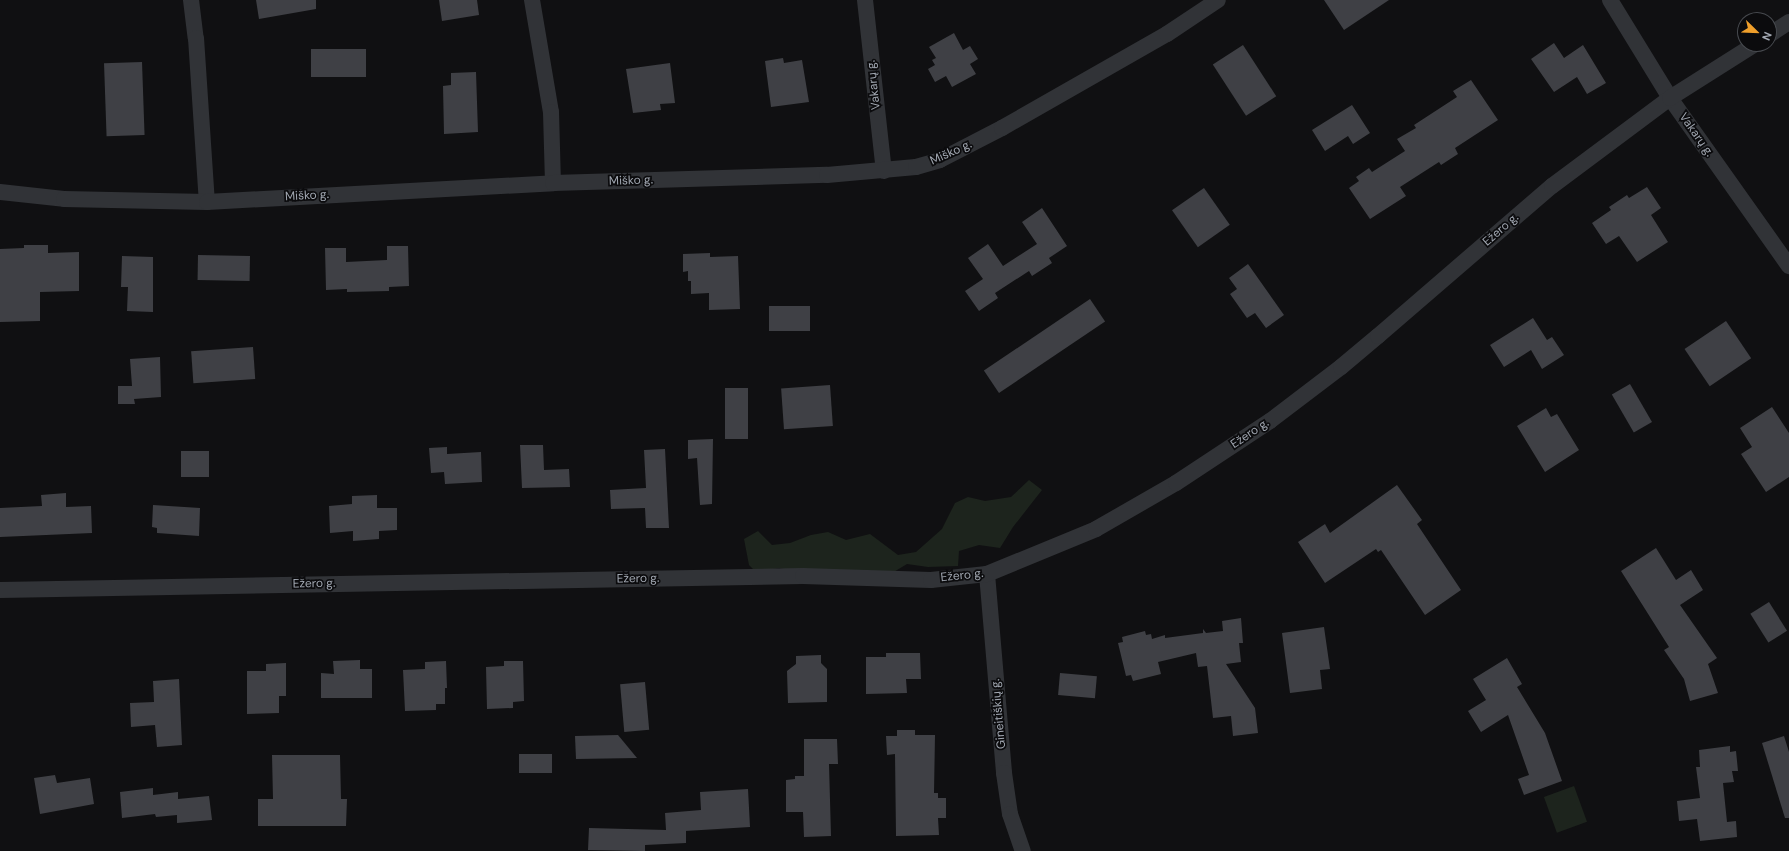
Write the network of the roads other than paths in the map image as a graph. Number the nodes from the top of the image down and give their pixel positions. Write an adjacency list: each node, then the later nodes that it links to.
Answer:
1 (191, 0): 13 (street)
2 (532, 0): 11 (street)
3 (865, 0): 10 (street, Vakarų g.)
4 (1218, 0): 10 (street, Miško g.)
5 (1610, 0): 9 (street, Vakarų g.)
6 (1789, 22): 7 (street)
7 (1777, 30)
8 (1742, 52): 9 (street, Ežero g.)
9 (1670, 98): 14 (street, Vakarų g.); 15 (street, Ežero g.)
10 (884, 171): 11 (street, Miško g.)
11 (553, 183): 13 (street, Miško g.)
12 (0, 192): 13 (street, Miško g.)
13 (207, 202)
14 (1789, 266)
15 (987, 574): 16 (street, Ežero g.); 17 (street, Gineitiškių g.)
16 (0, 590)
17 (1023, 851)

